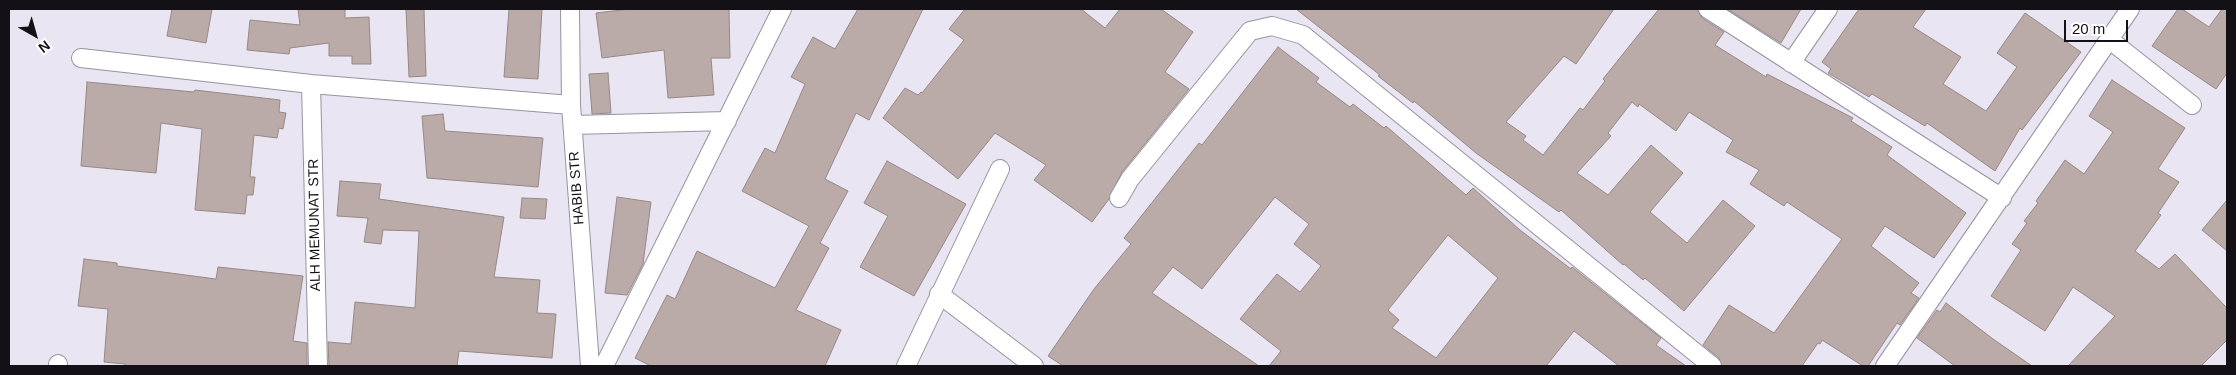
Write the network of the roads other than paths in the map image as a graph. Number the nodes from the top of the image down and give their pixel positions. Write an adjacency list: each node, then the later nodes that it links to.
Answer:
1 (570, 9): 10 (street, HABIB STR)
2 (782, 9): 12 (street)
3 (1708, 9): 8 (street)
4 (1828, 9): 8 (street)
5 (2130, 9): 6 (street)
6 (2110, 40): 11 (street); 16 (street)
7 (82, 58): 9 (street)
8 (1791, 63): 16 (street)
9 (311, 84): 10 (street); 18 (street, ALH MEMUNAT STR)
10 (571, 105): 13 (street, HABIB STR)
11 (2192, 105)
12 (727, 121): 13 (street); 20 (street)
13 (573, 125): 19 (street, HABIB STR)
14 (1000, 169): 17 (street)
15 (1119, 198): 23 (street)
16 (2002, 198): 24 (street)
17 (939, 294): 21 (street); 22 (street)
18 (318, 366)
19 (590, 366)
20 (604, 366)
21 (906, 366)
22 (1034, 366)
23 (1712, 366)
24 (1885, 366)

